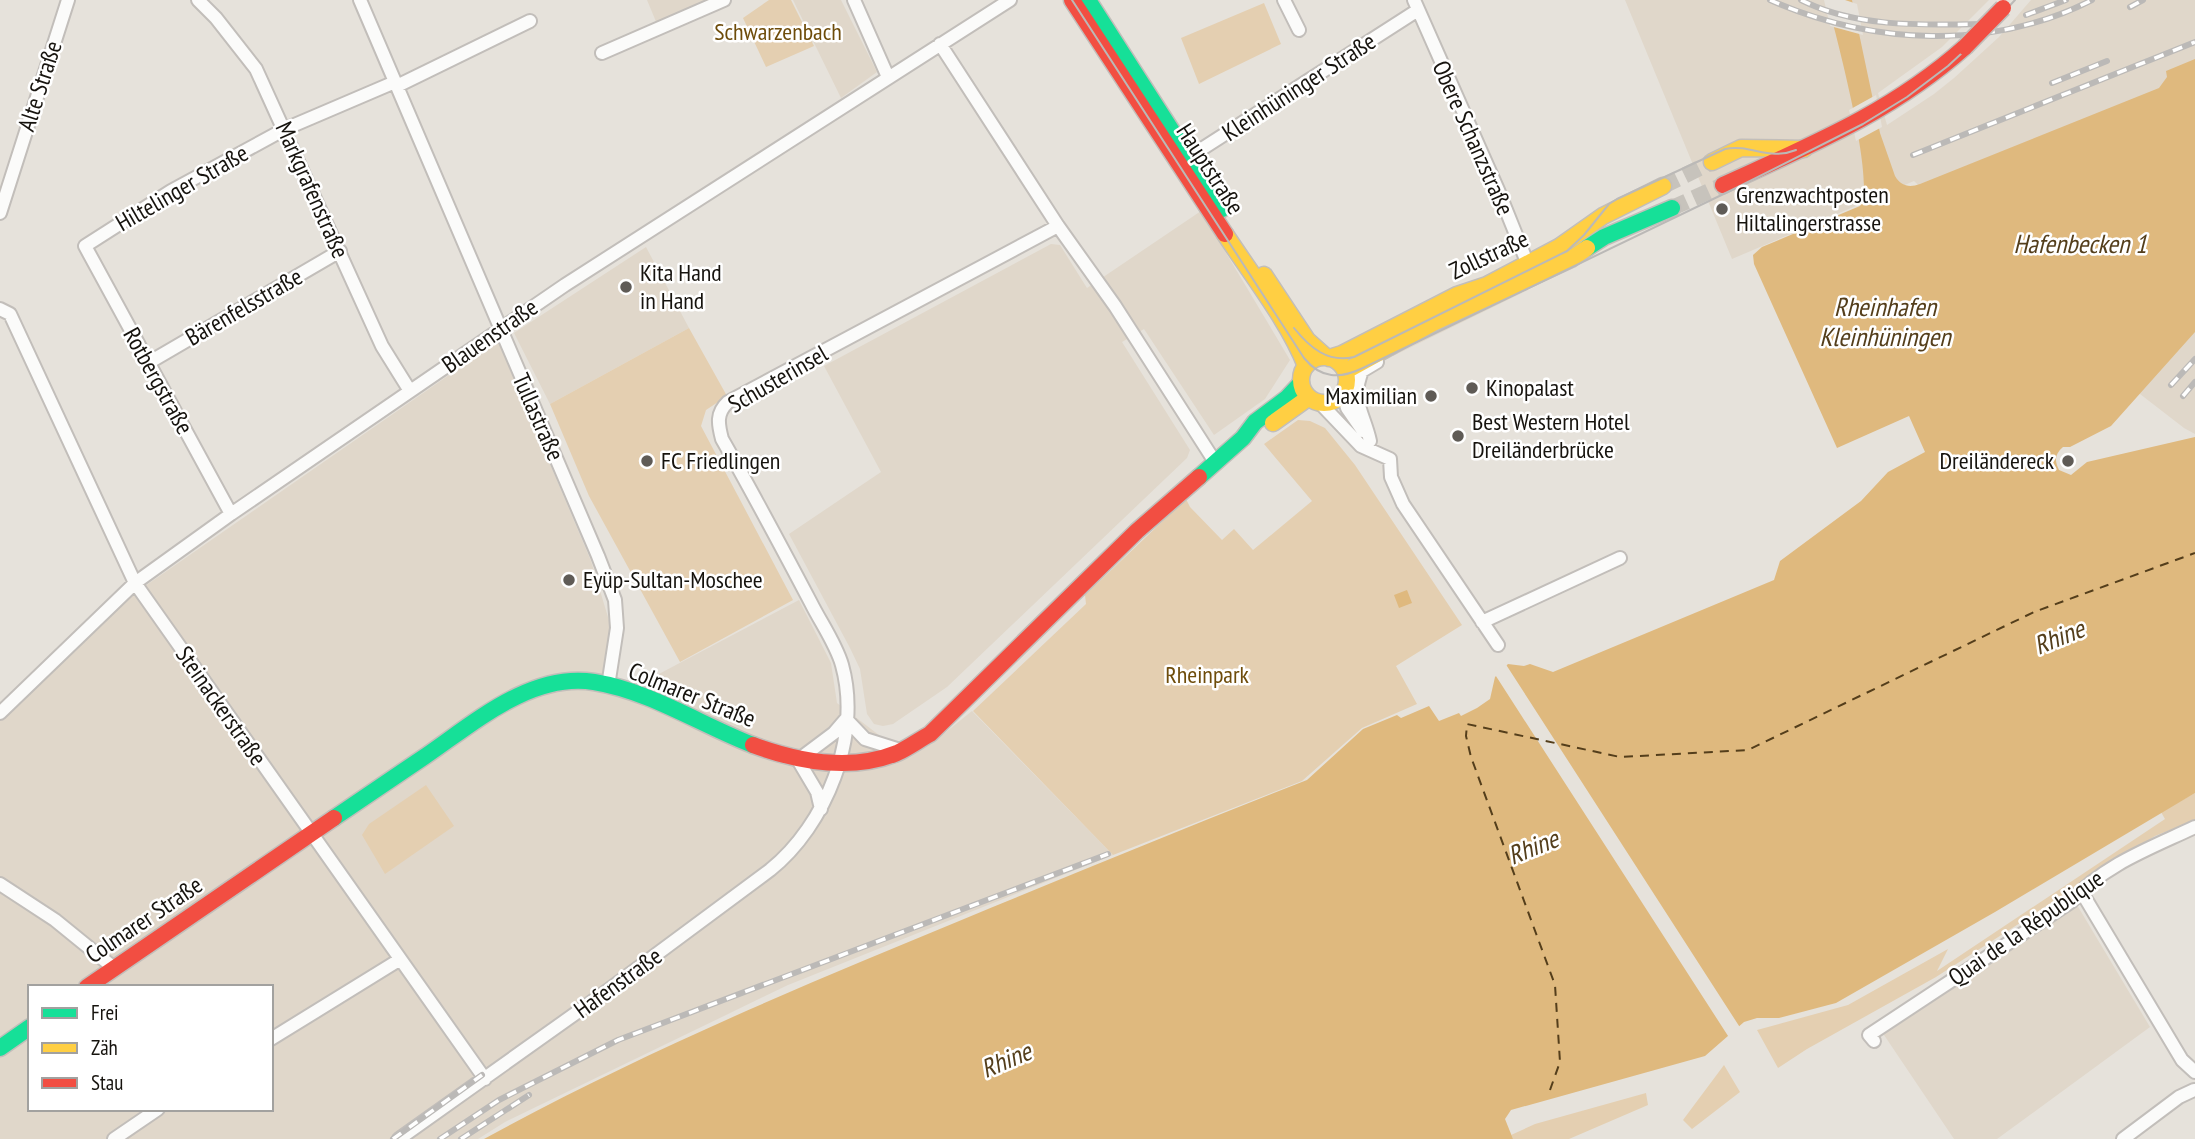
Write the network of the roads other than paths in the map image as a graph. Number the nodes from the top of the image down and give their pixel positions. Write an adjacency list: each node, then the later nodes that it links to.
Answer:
1 (68, 0): 25 (street, Alte Straße)
2 (198, 0): 18 (street, Markgrafenstraße)
3 (360, 0): 17 (street, Tullastraße)
4 (724, 0): 15 (street)
5 (855, 0): 16 (street)
6 (1010, 0): 14 (street, Blauenstraße)
7 (1072, 0): 20 (main road, Hauptstraße)
8 (1088, 0): 20 (main road, Hauptstraße)
9 (1284, 0): 13 (street)
10 (2011, 0): 19 (main road, bridge)
11 (1416, 5): 20 (street, Kleinhüninger Straße); 29 (street, Obere Schanzstraße)
12 (530, 21): 17 (street, Hiltelinger Straße)
13 (1299, 30)
14 (940, 44): 16 (street, Blauenstraße); 26 (street)
15 (602, 52)
16 (888, 77): 31 (street, Blauenstraße)
17 (396, 84): 18 (street, Hiltelinger Straße); 31 (street, Tullastraße)
18 (285, 129): 27 (street, Hiltelinger Straße); 28 (street, Markgrafenstraße)
19 (1806, 149): 21 (main road); 22 (main road)
20 (1185, 160): 33 (main road, Hauptstraße); 35 (main road, Hauptstraße)
21 (1712, 162)
22 (1723, 185)
23 (1663, 186): 29 (main road, Zollstraße)
24 (1672, 208): 29 (main road, Zollstraße)
25 (0, 213)
26 (1059, 226): 42 (street); 50 (street, Schusterinsel)
27 (85, 246): 34 (street, Rotbergstraße)
28 (340, 251): 34 (street, Bärenfelsstraße); 37 (street, Markgrafenstraße)
29 (1530, 270): 32 (main road, Zollstraße); 33 (main road, Zollstraße)
30 (0, 309): 45 (street, Steinackerstraße)
31 (500, 329): 37 (street, Blauenstraße); 48 (street, Tullastraße)
32 (1390, 346): 36 (main road, Zollstraße); 40 (street)
33 (1328, 357): 35 (main road); 36 (main road, Hauptstraße)
34 (148, 363): 43 (street, Rotbergstraße)
35 (1306, 366): 38 (main road)
36 (1346, 371): 39 (main road)
37 (410, 391): 43 (street, Blauenstraße)
38 (1309, 395): 39 (main road); 41 (street); 42 (main road, Colmarer Straße)
39 (1343, 395): 40 (street)
40 (1370, 441): 41 (street)
41 (1386, 458): 46 (street)
42 (1215, 462): 51 (main road, Colmarer Straße)
43 (232, 514): 45 (street, Blauenstraße)
44 (1620, 558): 46 (street)
45 (135, 583): 49 (street, Blauenstraße); 56 (street, Steinackerstraße)
46 (1482, 622): 47 (street)
47 (1498, 645)
48 (608, 686): 52 (main road, Colmarer Straße); 56 (main road, Colmarer Straße)
49 (0, 713)
50 (846, 719): 51 (street); 52 (street); 53 (street, Schusterinsel)
51 (903, 751): 53 (main road, Colmarer Straße)
52 (798, 760): 53 (main road, Colmarer Straße); 54 (street)
53 (837, 765): 54 (street, Hafenstraße)
54 (821, 809): 67 (street, Hafenstraße)
55 (2195, 827): 58 (street, Quai de la République)
56 (311, 835): 59 (street, Steinackerstraße); 60 (main road, Colmarer Straße)
57 (0, 884): 60 (street)
58 (2081, 891): 64 (street, Quai de la République); 66 (street)
59 (399, 960): 63 (street); 67 (street, Steinackerstraße)
60 (114, 968): 61 (main road, Colmarer Straße)
61 (90, 985)
62 (28, 1028): 65 (main road)
63 (273, 1038)
64 (1874, 1041)
65 (0, 1048)
66 (2195, 1072)
67 (485, 1079): 72 (street, Hafenstraße)
68 (2195, 1079): 69 (street)
69 (2195, 1091): 73 (street)
70 (155, 1111): 71 (street)
71 (114, 1139)
72 (399, 1139)
73 (2123, 1139)

